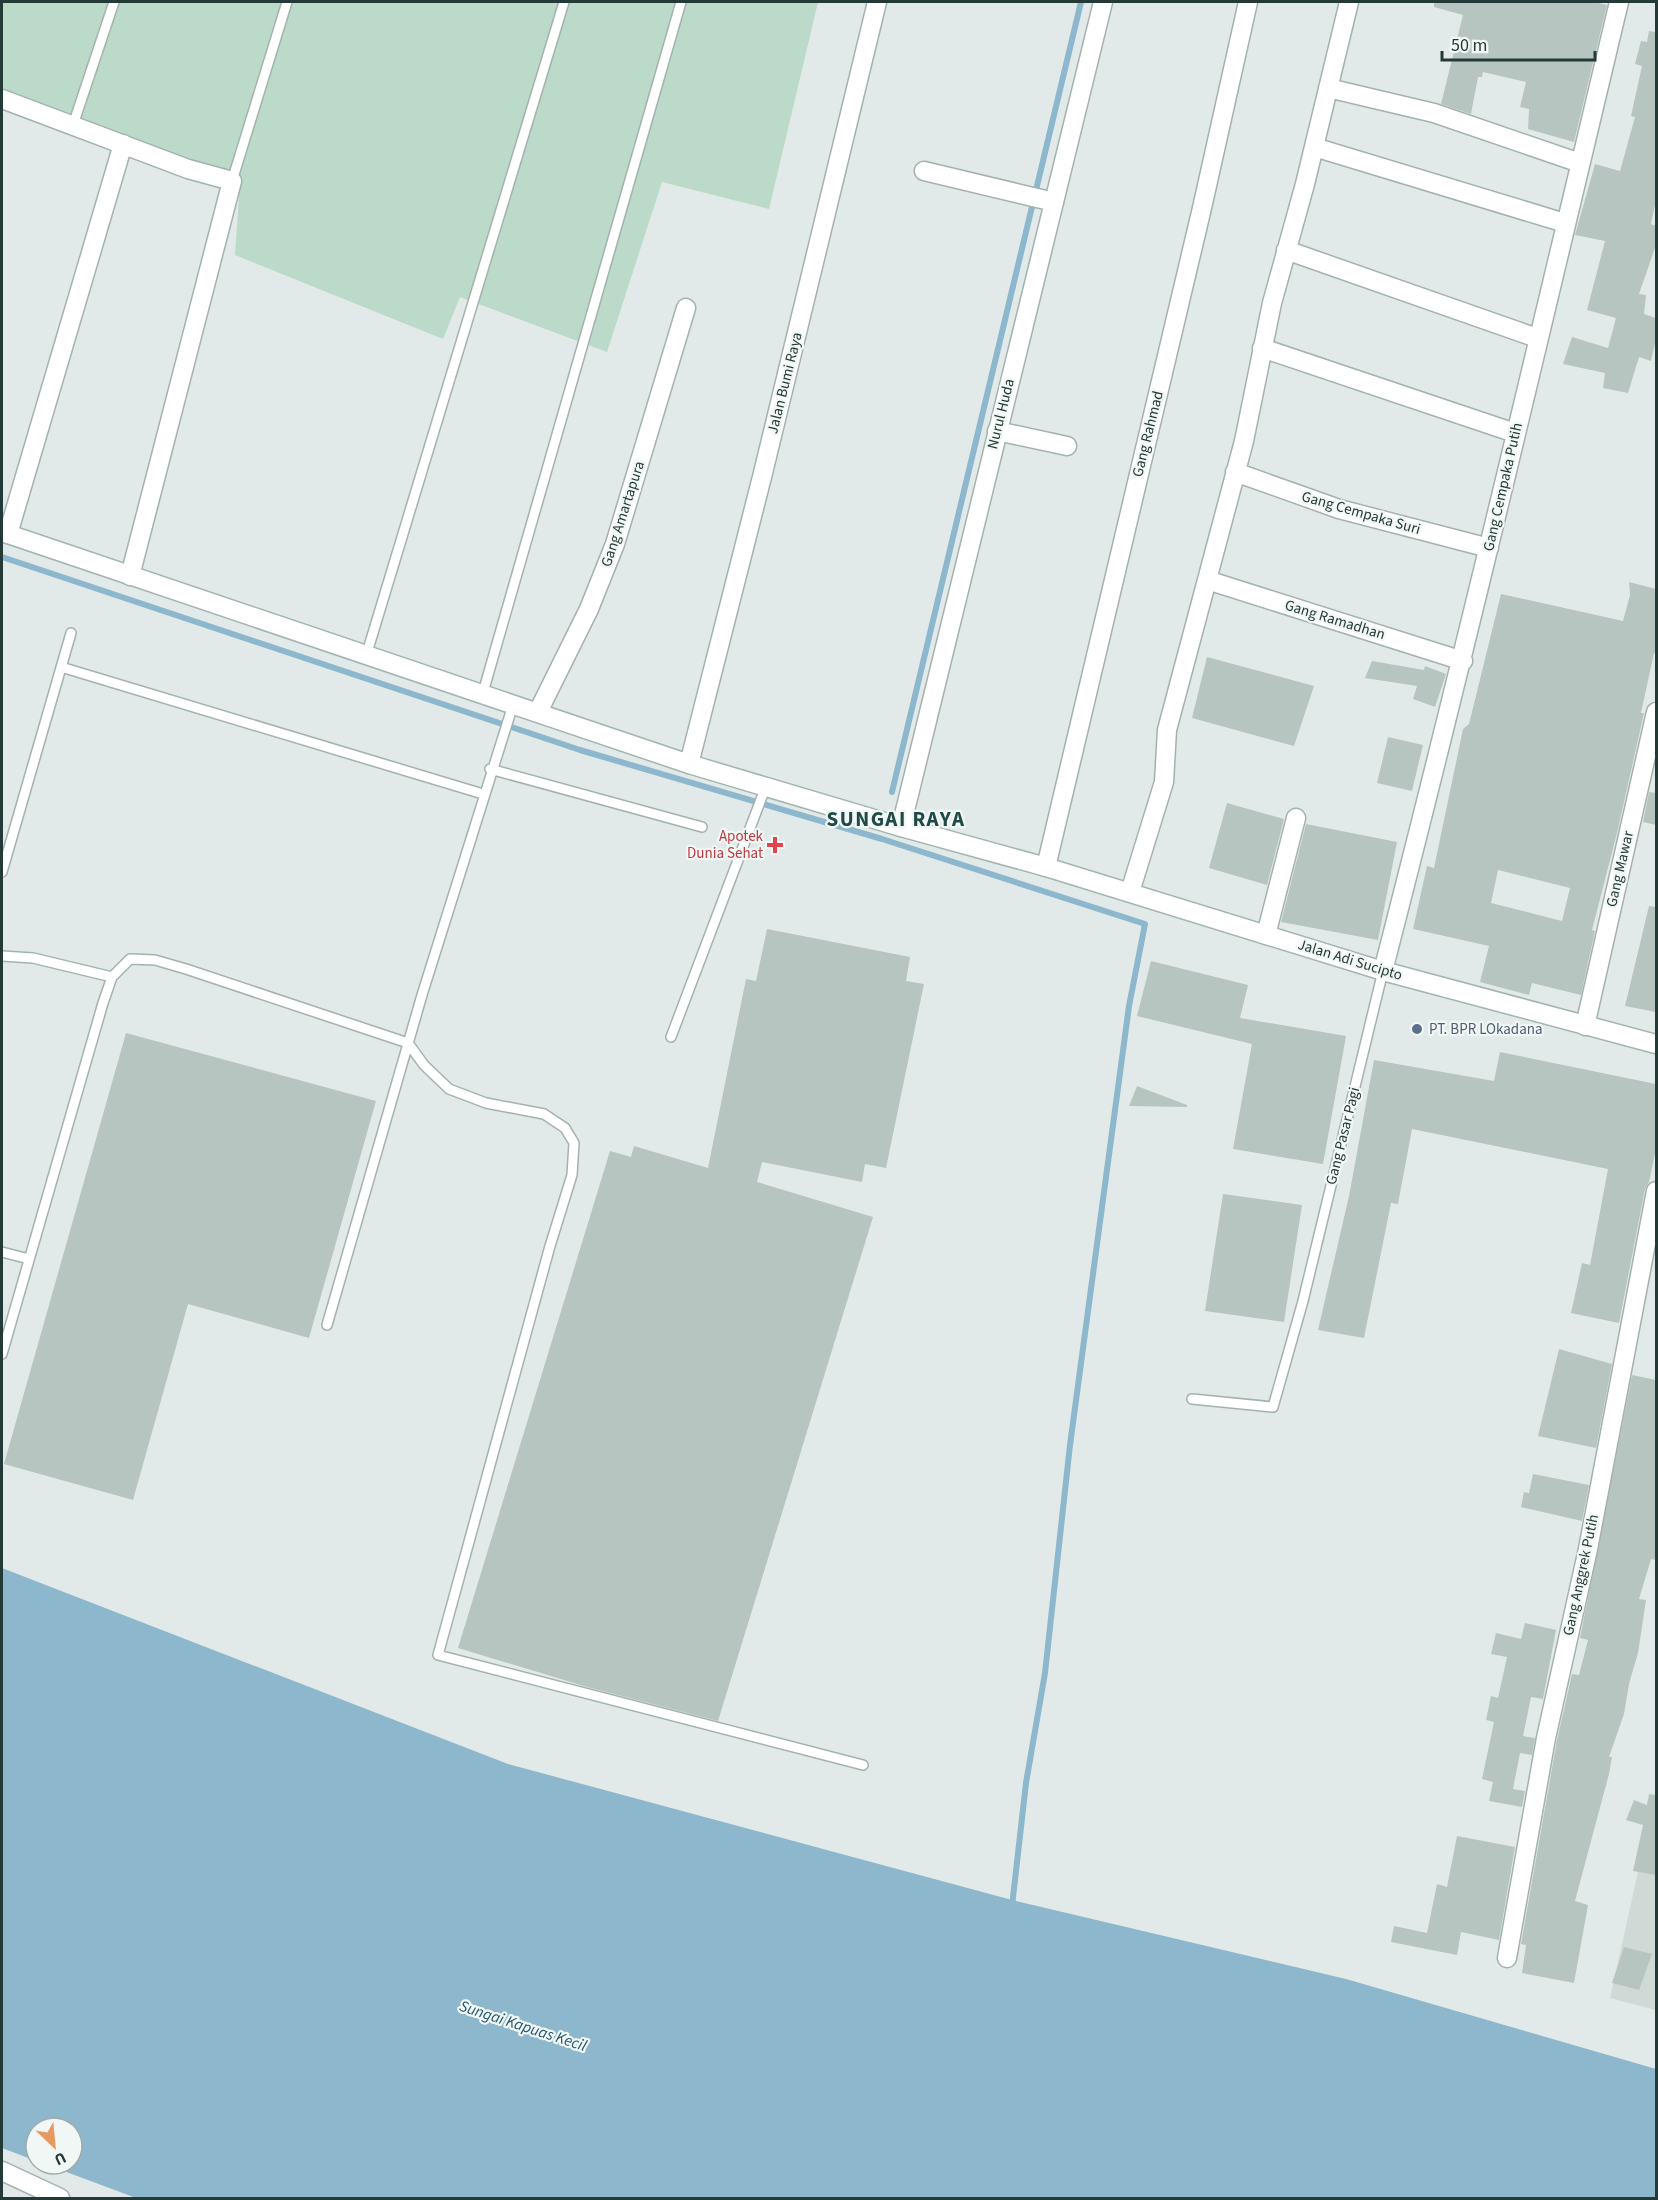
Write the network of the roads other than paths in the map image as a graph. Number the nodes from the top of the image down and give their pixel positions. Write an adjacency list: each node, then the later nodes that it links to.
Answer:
1 (114, 2): 12 (lane)
2 (287, 2): 17 (lane)
3 (564, 2): 33 (lane)
4 (681, 2): 36 (lane)
5 (877, 2): 40 (street, Jalan Bumi Raya)
6 (1103, 2): 18 (street, Nurul Huda)
7 (1248, 2): 47 (street, Gang Rahmad)
8 (1349, 2): 10 (street)
9 (1619, 2): 15 (street, Gang Cempaka Putih)
10 (1328, 88): 14 (street); 15 (street)
11 (2, 99): 12 (street)
12 (73, 125): 13 (street)
13 (123, 144): 17 (street); 28 (street)
14 (1314, 147): 19 (street); 20 (street)
15 (1580, 163): 19 (street, Gang Cempaka Putih)
16 (924, 171): 18 (street)
17 (232, 181): 30 (street)
18 (1054, 202): 24 (street, Nurul Huda)
19 (1565, 223): 22 (street, Gang Cempaka Putih)
20 (1286, 250): 22 (street); 23 (street)
21 (686, 308): 38 (street, Gang Amartapura)
22 (1537, 338): 25 (street, Gang Cempaka Putih)
23 (1262, 348): 25 (street); 27 (street)
24 (997, 431): 26 (street); 46 (street, Nurul Huda)
25 (1515, 433): 29 (street, Gang Cempaka Putih)
26 (1066, 446)
27 (1235, 472): 29 (street, Gang Cempaka Suri); 31 (street)
28 (5, 533): 30 (street, Jalan Adi Sucipto)
29 (1489, 548): 34 (street, Gang Cempaka Putih)
30 (130, 576): 33 (street, Jalan Adi Sucipto)
31 (1207, 580): 34 (street, Gang Ramadhan); 49 (street)
32 (71, 633): 35 (lane)
33 (366, 656): 36 (street, Jalan Adi Sucipto)
34 (1463, 661): 52 (street, Gang Cempaka Putih)
35 (61, 667): 42 (lane); 48 (lane)
36 (482, 696): 37 (street, Jalan Adi Sucipto)
37 (511, 711): 38 (street, Jalan Adi Sucipto); 41 (lane)
38 (538, 712): 40 (street, Jalan Adi Sucipto)
39 (1656, 712): 54 (street, Gang Mawar)
40 (689, 764): 46 (street, Jalan Adi Sucipto)
41 (490, 769): 42 (lane); 45 (lane)
42 (483, 794): 57 (lane)
43 (763, 794): 55 (lane)
44 (1296, 818): 50 (street)
45 (702, 827)
46 (901, 827): 47 (street, Jalan Adi Sucipto)
47 (1046, 867): 49 (street, Jalan Adi Sucipto)
48 (2, 872)
49 (1130, 892): 50 (street, Jalan Adi Sucipto)
50 (1266, 935): 52 (street, Jalan Adi Sucipto)
51 (2, 956): 53 (lane)
52 (1383, 971): 54 (street, Jalan Adi Sucipto); 63 (lane, Gang Pasar Pagi)
53 (112, 977): 57 (lane); 60 (lane)
54 (1585, 1026): 56 (street, Jalan Adi Sucipto)
55 (671, 1037)
56 (1656, 1042)
57 (408, 1043): 61 (lane); 64 (lane)
58 (1656, 1191): 65 (street, Gang Anggrek Putih)
59 (2, 1252): 60 (lane)
60 (29, 1259): 62 (lane)
61 (327, 1325)
62 (2, 1354)
63 (1192, 1399)
64 (863, 1766)
65 (1507, 1958)
66 (2, 2171): 67 (street)
67 (60, 2199)

